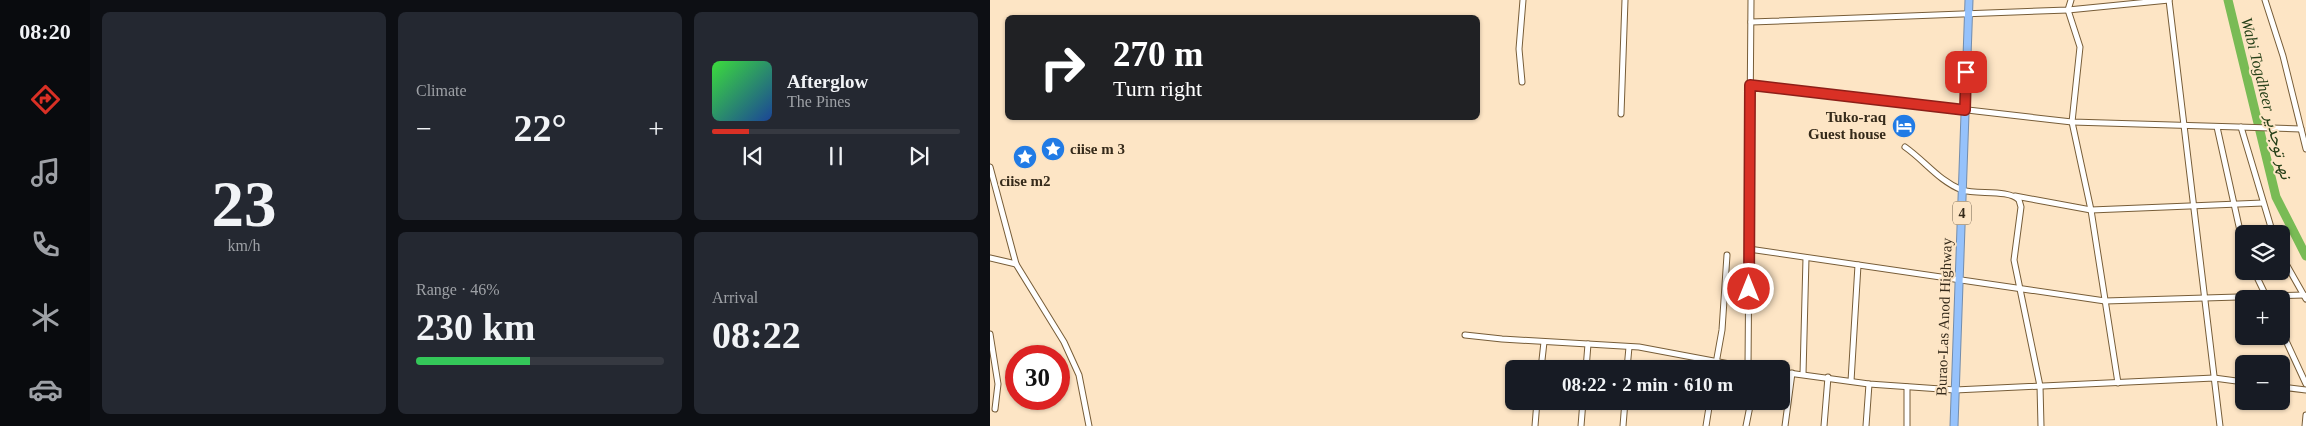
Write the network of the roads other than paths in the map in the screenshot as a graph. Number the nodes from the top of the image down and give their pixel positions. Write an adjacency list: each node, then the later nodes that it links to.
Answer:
1 (1523, 0): 11 (street)
2 (1625, 0): 14 (street)
3 (1751, 0): 10 (street)
4 (1969, 0): 9 (highway, Burao-Las Anod Highway / 4)
5 (2071, 0): 8 (street)
6 (2169, 0): 8 (street); 16 (street)
7 (2265, 0): 19 (street)
8 (2068, 10): 9 (street); 15 (street)
9 (1968, 14): 10 (street); 13 (highway, Burao-Las Anod Highway / 4)
10 (1751, 22): 12 (street)
11 (1522, 82)
12 (1750, 85): 13 (street); 31 (street)
13 (1965, 110): 15 (street); 23 (highway, Burao-Las Anod Highway / 4)
14 (1622, 114)
15 (2072, 122): 16 (street); 28 (street)
16 (2184, 126): 17 (street); 27 (street)
17 (2217, 127): 18 (street); 26 (street)
18 (2241, 127): 19 (street); 25 (street)
19 (2301, 129): 21 (street)
20 (1905, 147): 23 (street)
21 (2306, 149)
22 (990, 167): 35 (street)
23 (1963, 190): 24 (street); 38 (highway, Burao-Las Anod Highway / 4)
24 (2012, 196): 28 (street); 39 (street)
25 (2263, 203): 26 (street); 30 (street)
26 (2233, 204): 27 (street); 29 (street)
27 (2194, 205): 28 (street); 43 (street)
28 (2091, 210): 44 (street)
29 (2238, 225)
30 (2269, 225)
31 (1749, 249): 34 (street); 56 (street)
32 (1727, 255): 55 (street)
33 (990, 258): 35 (street)
34 (1806, 258): 36 (street); 58 (street)
35 (1016, 264): 78 (street)
36 (1858, 265): 38 (street); 61 (street)
37 (2290, 271): 41 (street)
38 (1960, 280): 39 (street); 69 (highway, Burao-Las Anod Highway / 4)
39 (2020, 289): 44 (street); 66 (street)
40 (2290, 297): 41 (street)
41 (2305, 297)
42 (2235, 299): 43 (street)
43 (2205, 300): 44 (street); 60 (street)
44 (2105, 301): 63 (street)
45 (990, 334): 71 (street)
46 (1465, 335): 47 (street)
47 (1544, 342): 48 (street); 51 (street)
48 (1588, 344): 50 (street); 52 (street)
49 (2288, 345): 65 (street)
50 (1629, 347): 53 (street); 54 (street)
51 (1542, 360)
52 (1587, 360)
53 (1628, 360)
54 (1704, 360)
55 (1716, 360)
56 (1748, 360)
57 (1792, 373): 58 (street); 84 (street)
58 (1803, 374): 59 (street)
59 (1828, 377): 61 (street); 85 (street)
60 (2214, 378): 62 (street); 63 (street); 90 (street)
61 (1851, 381): 64 (street)
62 (2235, 381)
63 (2118, 382): 66 (street)
64 (1869, 384): 67 (street); 86 (street)
65 (2306, 384)
66 (2040, 386): 69 (street); 89 (street)
67 (1907, 387): 69 (street); 87 (street)
68 (2290, 388): 70 (street)
69 (1955, 390): 88 (highway, Burao-Las Anod Highway / 4)
70 (2306, 390)
71 (995, 409)
72 (1537, 410): 79 (street)
73 (1582, 410): 80 (street)
74 (1624, 410): 81 (street)
75 (1709, 410): 82 (street)
76 (1749, 410): 83 (street)
77 (2306, 415): 91 (street)
78 (1089, 426)
79 (1535, 426)
80 (1581, 426)
81 (1623, 426)
82 (1706, 426)
83 (1746, 426)
84 (1785, 426)
85 (1824, 426)
86 (1866, 426)
87 (1907, 426)
88 (1954, 426)
89 (2041, 426)
90 (2220, 426)
91 (2305, 426)

